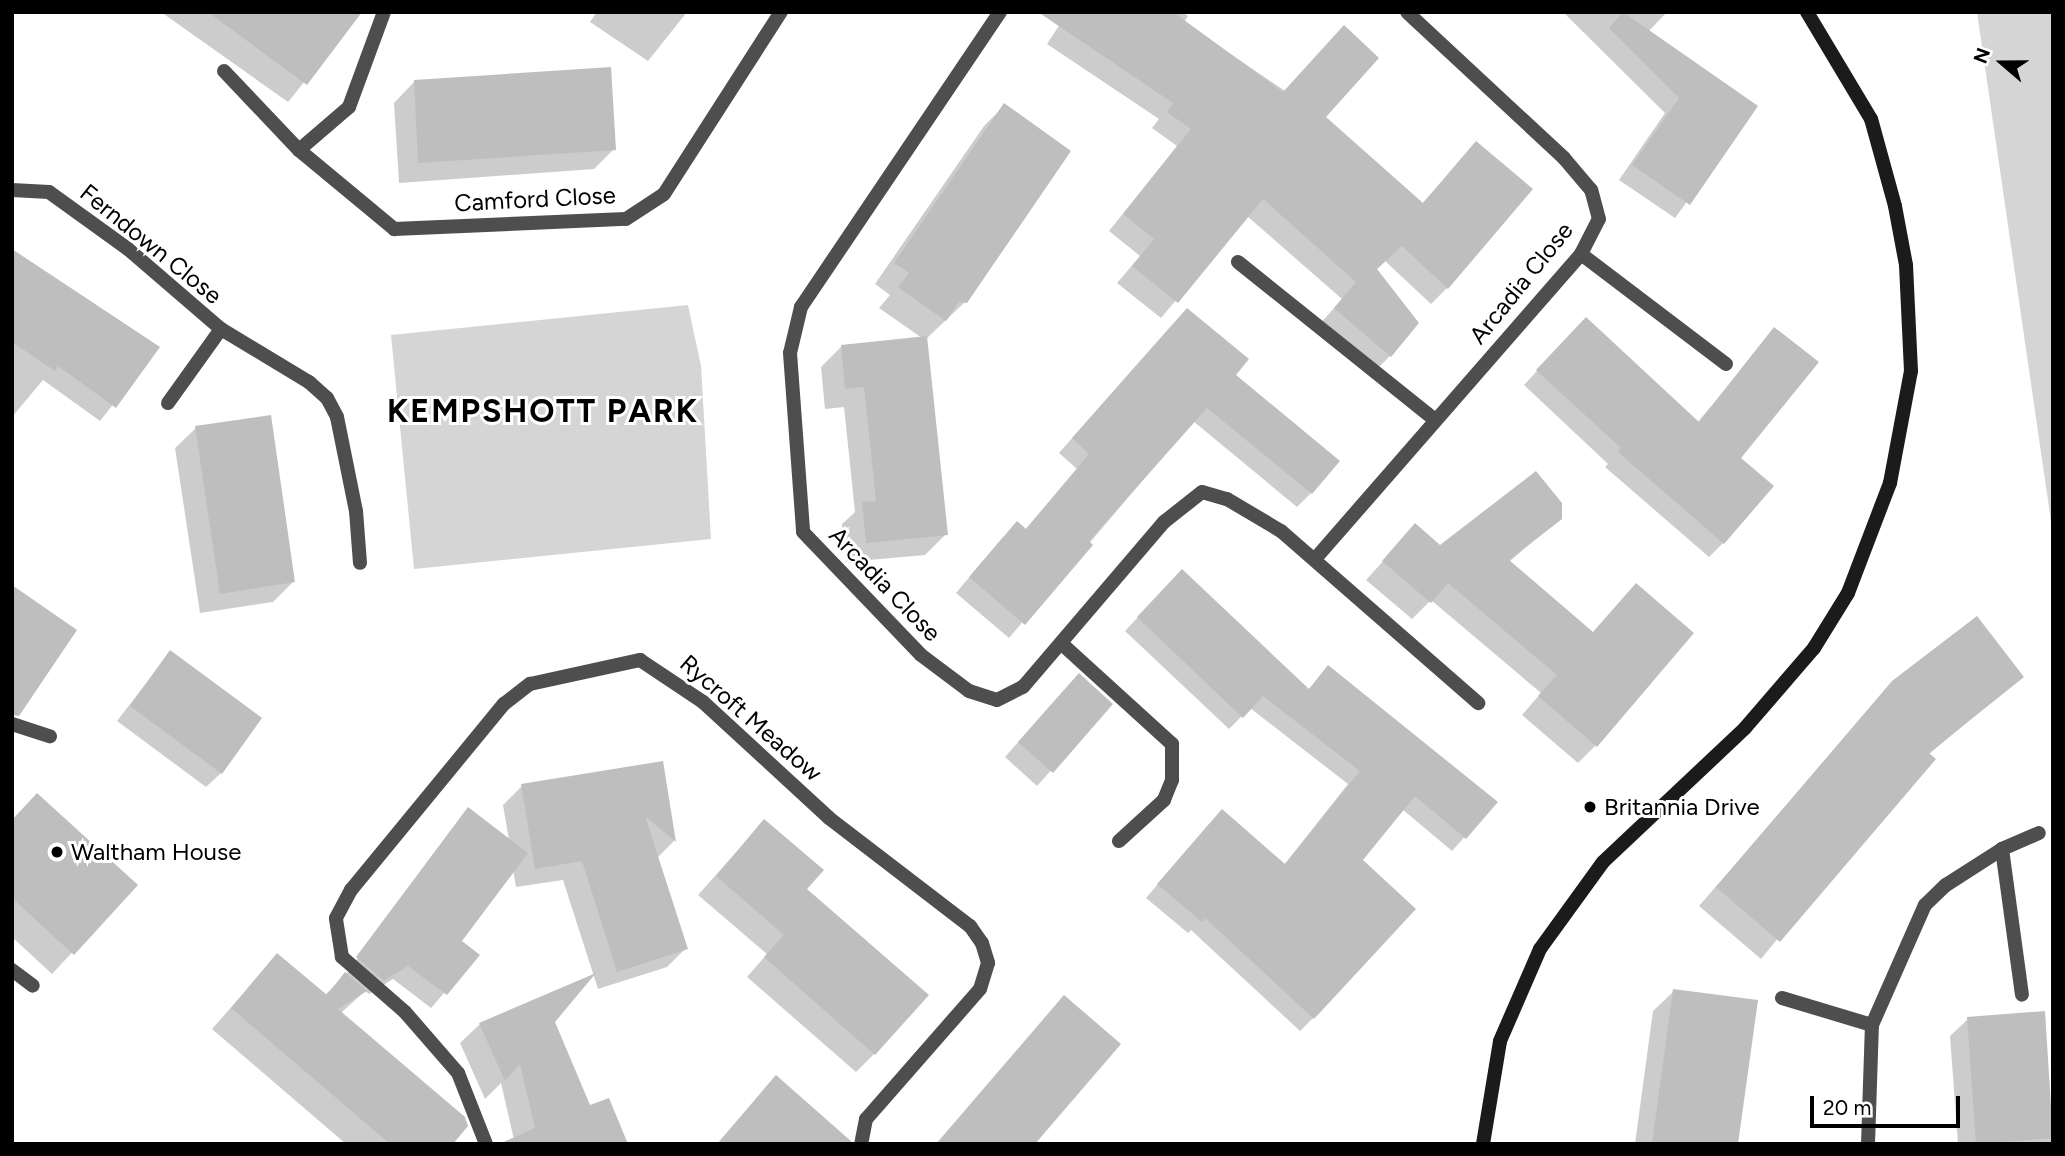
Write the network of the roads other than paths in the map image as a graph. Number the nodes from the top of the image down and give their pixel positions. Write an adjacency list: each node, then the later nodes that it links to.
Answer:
1 (384, 12): 7 (street)
2 (781, 12): 7 (street, Camford Close)
3 (1000, 12): 17 (street, Arcadia Close)
4 (1407, 12): 9 (street, Arcadia Close)
5 (1807, 12): 31 (street)
6 (224, 71): 7 (street, Camford Close)
7 (299, 150)
8 (12, 190): 11 (street, Ferndown Close)
9 (1581, 254): 12 (street); 14 (street, Arcadia Close)
10 (1238, 262): 14 (street)
11 (220, 329): 13 (street, Ferndown Close); 16 (street, Ferndown Close)
12 (1726, 365)
13 (168, 402)
14 (1435, 420): 15 (street, Arcadia Close)
15 (1315, 559): 17 (street, Arcadia Close); 18 (street, Arcadia Close)
16 (360, 564)
17 (1062, 644): 22 (street)
18 (1478, 703)
19 (12, 724): 20 (street)
20 (50, 736)
21 (2039, 833): 23 (street)
22 (1119, 841)
23 (2003, 849): 26 (street); 28 (street)
24 (12, 970): 25 (street)
25 (33, 986)
26 (2022, 995)
27 (1782, 998): 28 (street)
28 (1871, 1025): 32 (street)
29 (486, 1144): 30 (street, Rycroft Meadow)
30 (860, 1144)
31 (1483, 1144)
32 (1868, 1144)

